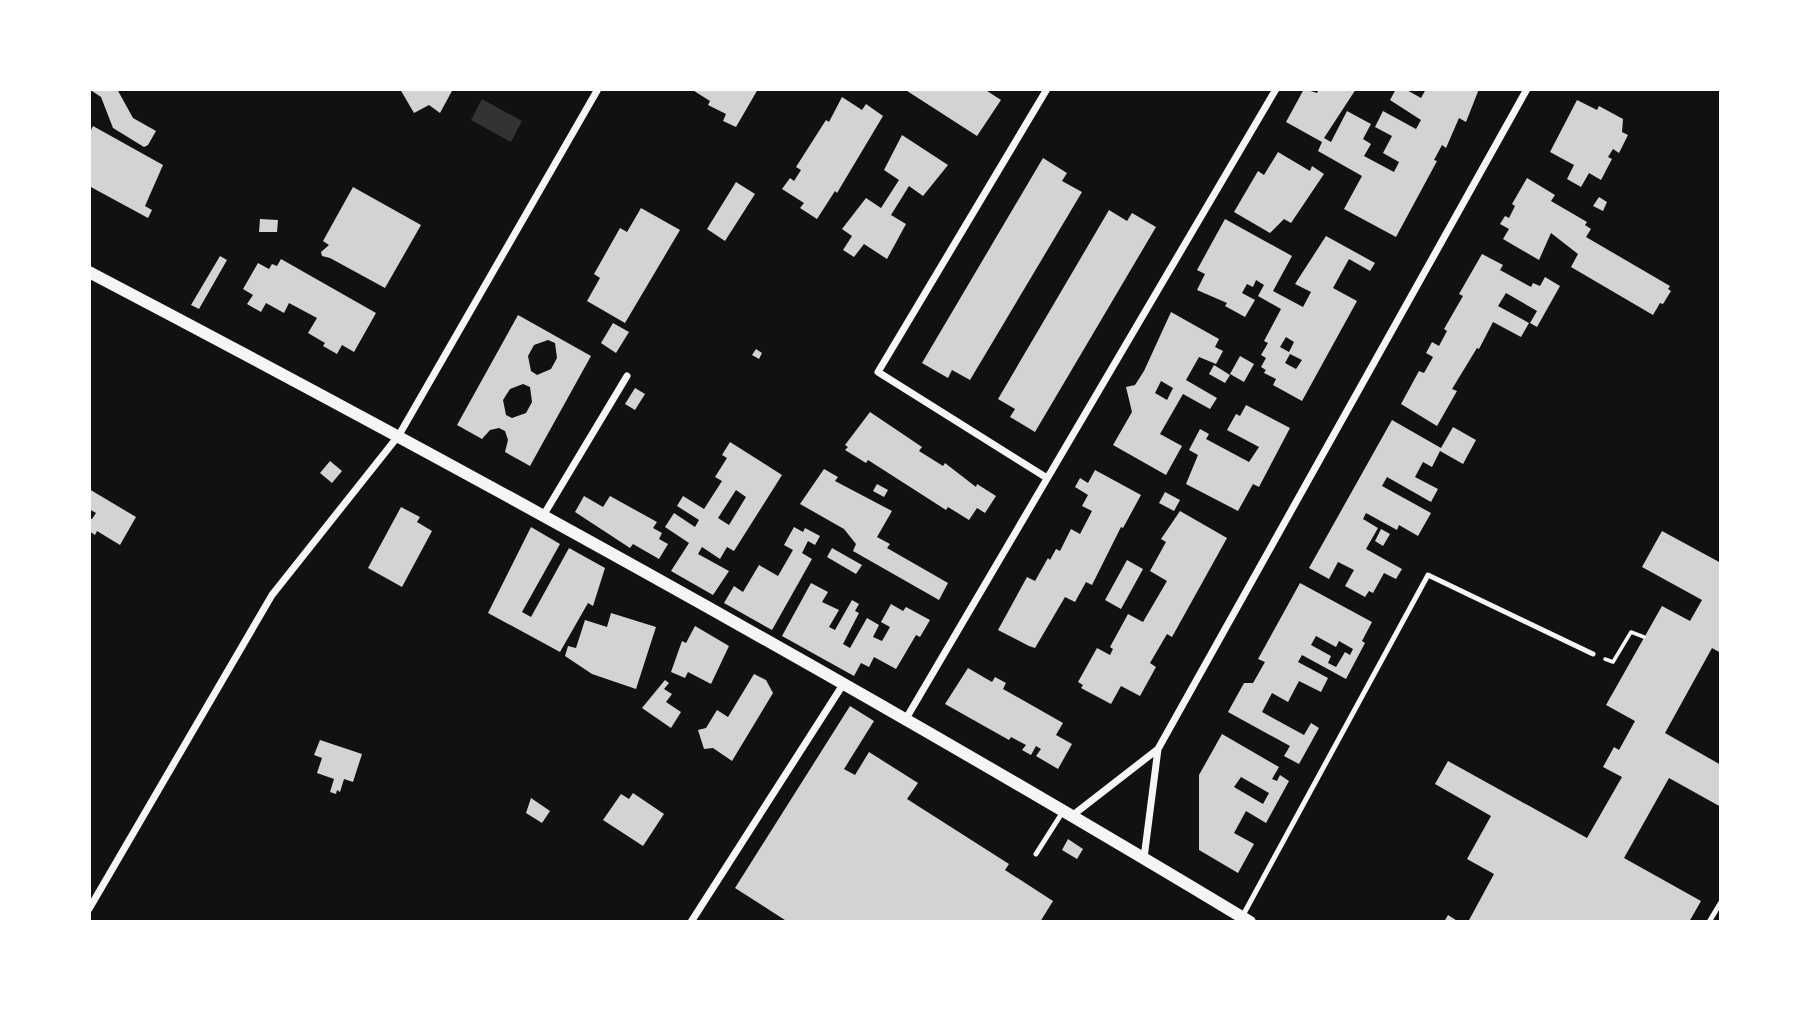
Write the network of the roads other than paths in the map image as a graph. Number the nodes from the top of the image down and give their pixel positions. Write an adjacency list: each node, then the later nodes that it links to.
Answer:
1 (598, 89): 7 (street)
2 (1047, 89): 8 (street)
3 (1276, 89): 8 (street)
4 (1527, 89): 13 (street)
5 (89, 272): 7 (street)
6 (627, 376): 9 (street)
7 (399, 435): 9 (street); 18 (street)
8 (1047, 478): 12 (street)
9 (543, 516): 11 (street)
10 (1593, 654): 19 (lane)
11 (844, 682): 12 (street); 20 (street)
12 (906, 717): 14 (street)
13 (1158, 749): 14 (street); 16 (street)
14 (1069, 813): 15 (lane); 16 (street)
15 (1036, 854)
16 (1144, 858): 19 (street)
17 (1721, 902): 21 (lane)
18 (89, 909)
19 (1246, 919)
20 (691, 922)
21 (1709, 922)

